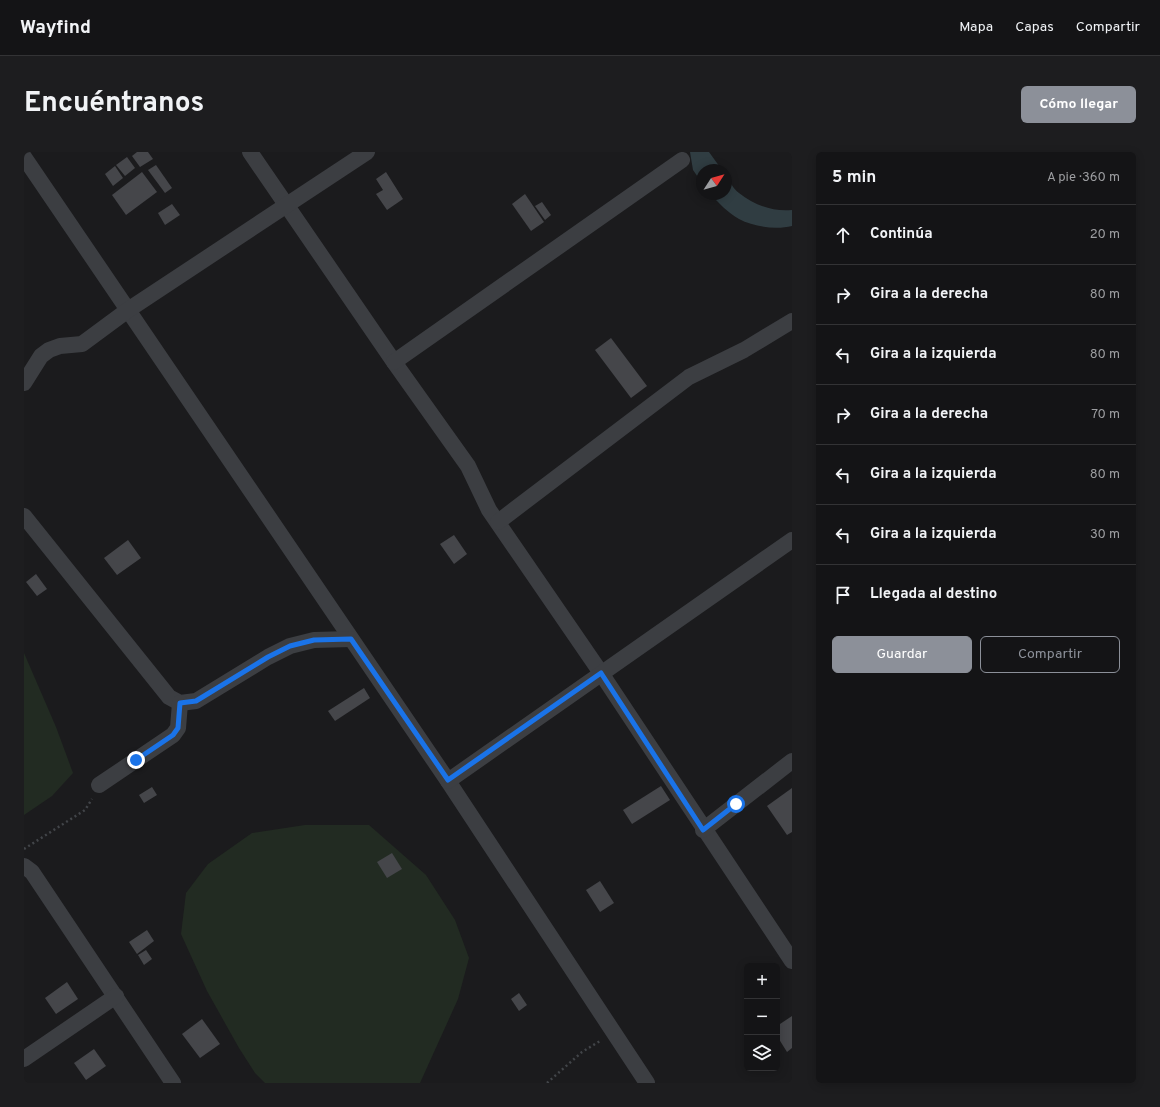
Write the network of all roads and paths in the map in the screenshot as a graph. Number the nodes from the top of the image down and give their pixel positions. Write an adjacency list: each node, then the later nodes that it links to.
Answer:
1 (250, 152): 5 (street)
2 (367, 152): 5 (street)
3 (24, 158): 6 (street)
4 (682, 160): 8 (street)
5 (287, 206): 6 (street); 8 (street)
6 (128, 310): 9 (street); 13 (street)
7 (792, 321): 11 (street)
8 (394, 362): 11 (street)
9 (24, 383)
10 (24, 516): 15 (street)
11 (498, 522): 14 (street)
12 (792, 540): 14 (street)
13 (351, 639): 15 (street); 17 (street)
14 (601, 673): 17 (street); 19 (street)
15 (180, 703): 18 (street)
16 (792, 761): 19 (street)
17 (448, 780): 24 (street)
18 (99, 785): 20 (path)
19 (703, 830): 22 (street)
20 (24, 849)
21 (24, 866): 23 (street)
22 (792, 961)
23 (116, 996): 25 (street); 26 (street)
24 (613, 1031): 27 (path); 28 (street)
25 (24, 1059)
26 (173, 1083)
27 (547, 1083)
28 (646, 1083)

